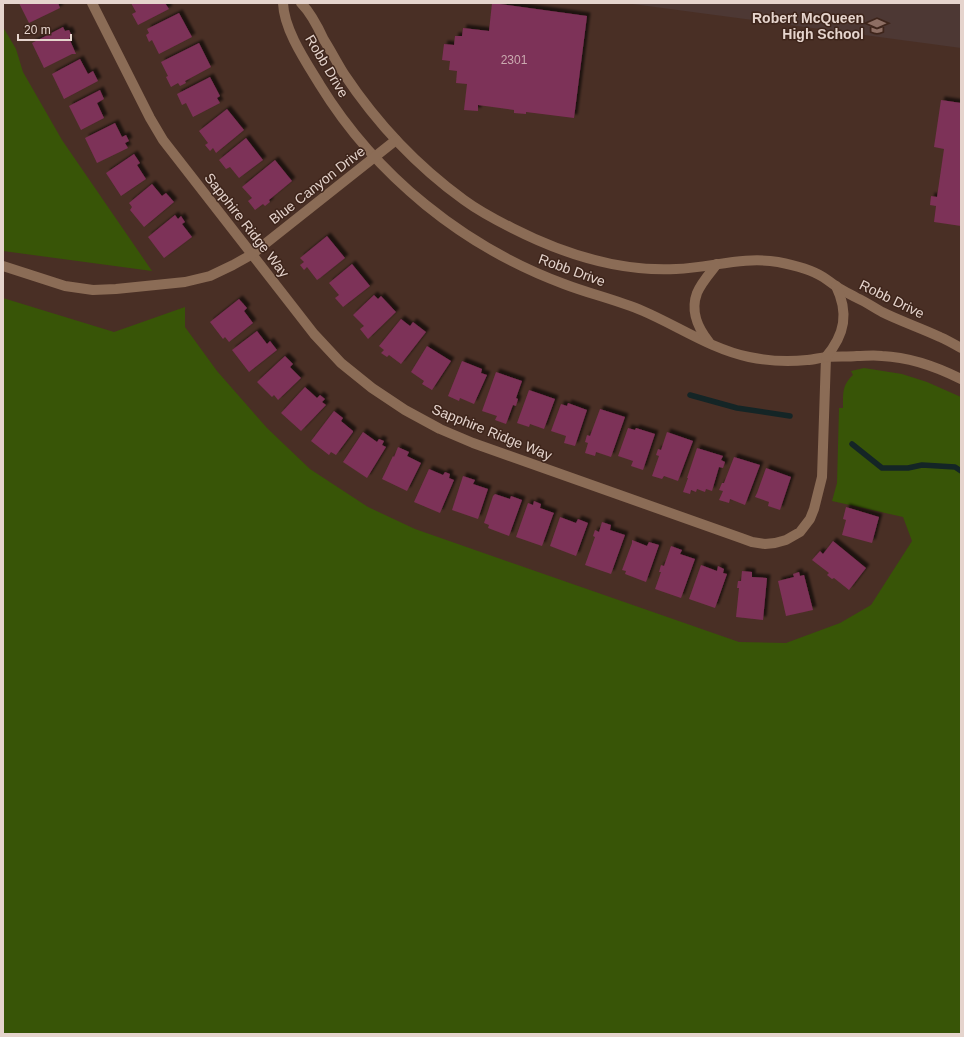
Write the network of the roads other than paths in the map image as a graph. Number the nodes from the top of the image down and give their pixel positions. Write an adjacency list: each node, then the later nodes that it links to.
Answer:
1 (92, 3): 6 (street, Sapphire Ridge Way)
2 (283, 3): 5 (street, Robb Drive)
3 (301, 3): 4 (street, Robb Drive)
4 (396, 140): 5 (street, Blue Canyon Drive); 7 (street, Robb Drive)
5 (375, 157): 6 (street, Blue Canyon Drive); 10 (street, Robb Drive)
6 (251, 255): 8 (street, Blue Canyon Drive); 12 (street, Sapphire Ridge Way)
7 (717, 264): 9 (street, Robb Drive); 10 (street)
8 (3, 266)
9 (836, 286): 11 (street, Robb Drive); 12 (street)
10 (711, 345): 12 (street, Robb Drive)
11 (961, 348)
12 (826, 357): 13 (street, Robb Drive)
13 (961, 379)

